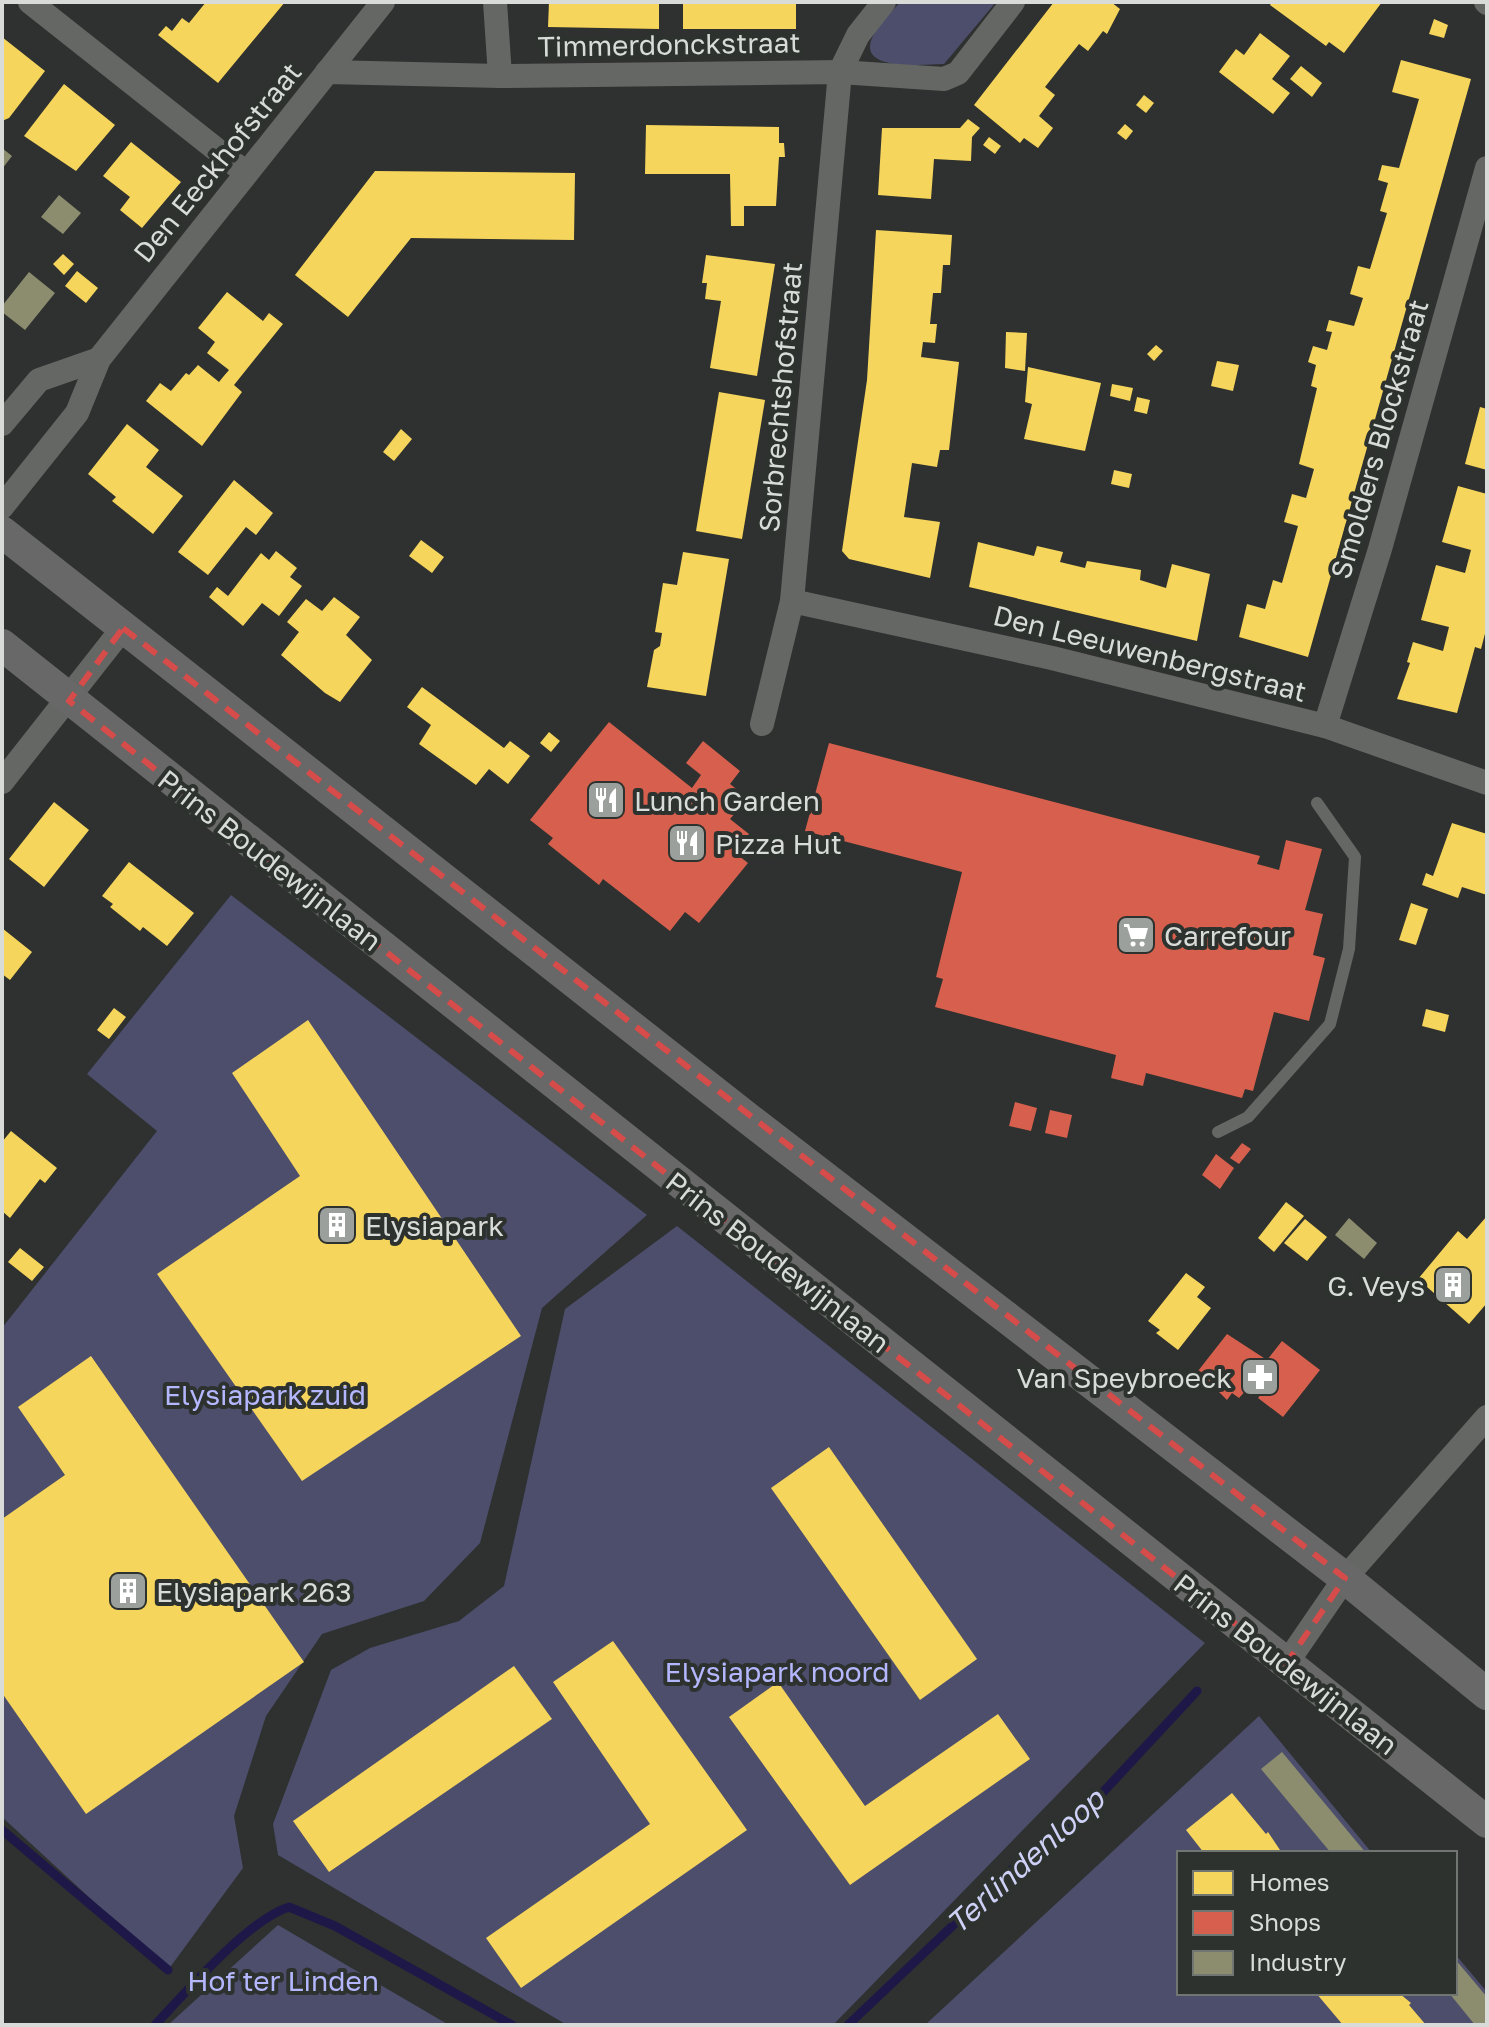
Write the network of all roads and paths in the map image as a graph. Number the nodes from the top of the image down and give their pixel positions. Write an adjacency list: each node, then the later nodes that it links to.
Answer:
1 (30, 2): 10 (street)
2 (383, 2): 6 (street, Den Eeckhofstraat)
3 (495, 2): 8 (street, Timmerdonckstraat)
4 (884, 2): 7 (street, Timmerdonckstraat)
5 (1013, 2): 7 (street, Timmerdonckstraat)
6 (327, 72): 8 (street, Timmerdonckstraat); 10 (street, Den Eeckhofstraat)
7 (840, 72): 8 (street, Timmerdonckstraat); 15 (street, Sorbrechtshofstraat)
8 (500, 76)
9 (1487, 168): 20 (street, Smolders Blockstraat)
10 (246, 173): 11 (street, Den Eeckhofstraat)
11 (99, 359): 12 (street); 13 (street, Den Eeckhofstraat)
12 (2, 424)
13 (2, 507)
14 (2, 532): 16 (main road)
15 (792, 601): 19 (street, Sorbrechtshofstraat); 20 (street, Den Leeuwenbergstraat)
16 (123, 628): 18 (street); 26 (main road)
17 (2, 645): 18 (main road, Prins Boudewijnlaan)
18 (69, 701): 21 (street); 27 (main road, Prins Boudewijnlaan)
19 (762, 724)
20 (1325, 726): 22 (street, Den Leeuwenbergstraat)
21 (2, 782)
22 (1487, 783)
23 (1317, 803): 24 (lane)
24 (1218, 1132)
25 (1487, 1417): 26 (street)
26 (1345, 1578): 27 (street); 28 (main road)
27 (1286, 1664): 29 (main road, Prins Boudewijnlaan)
28 (1487, 1694)
29 (1487, 1822)

